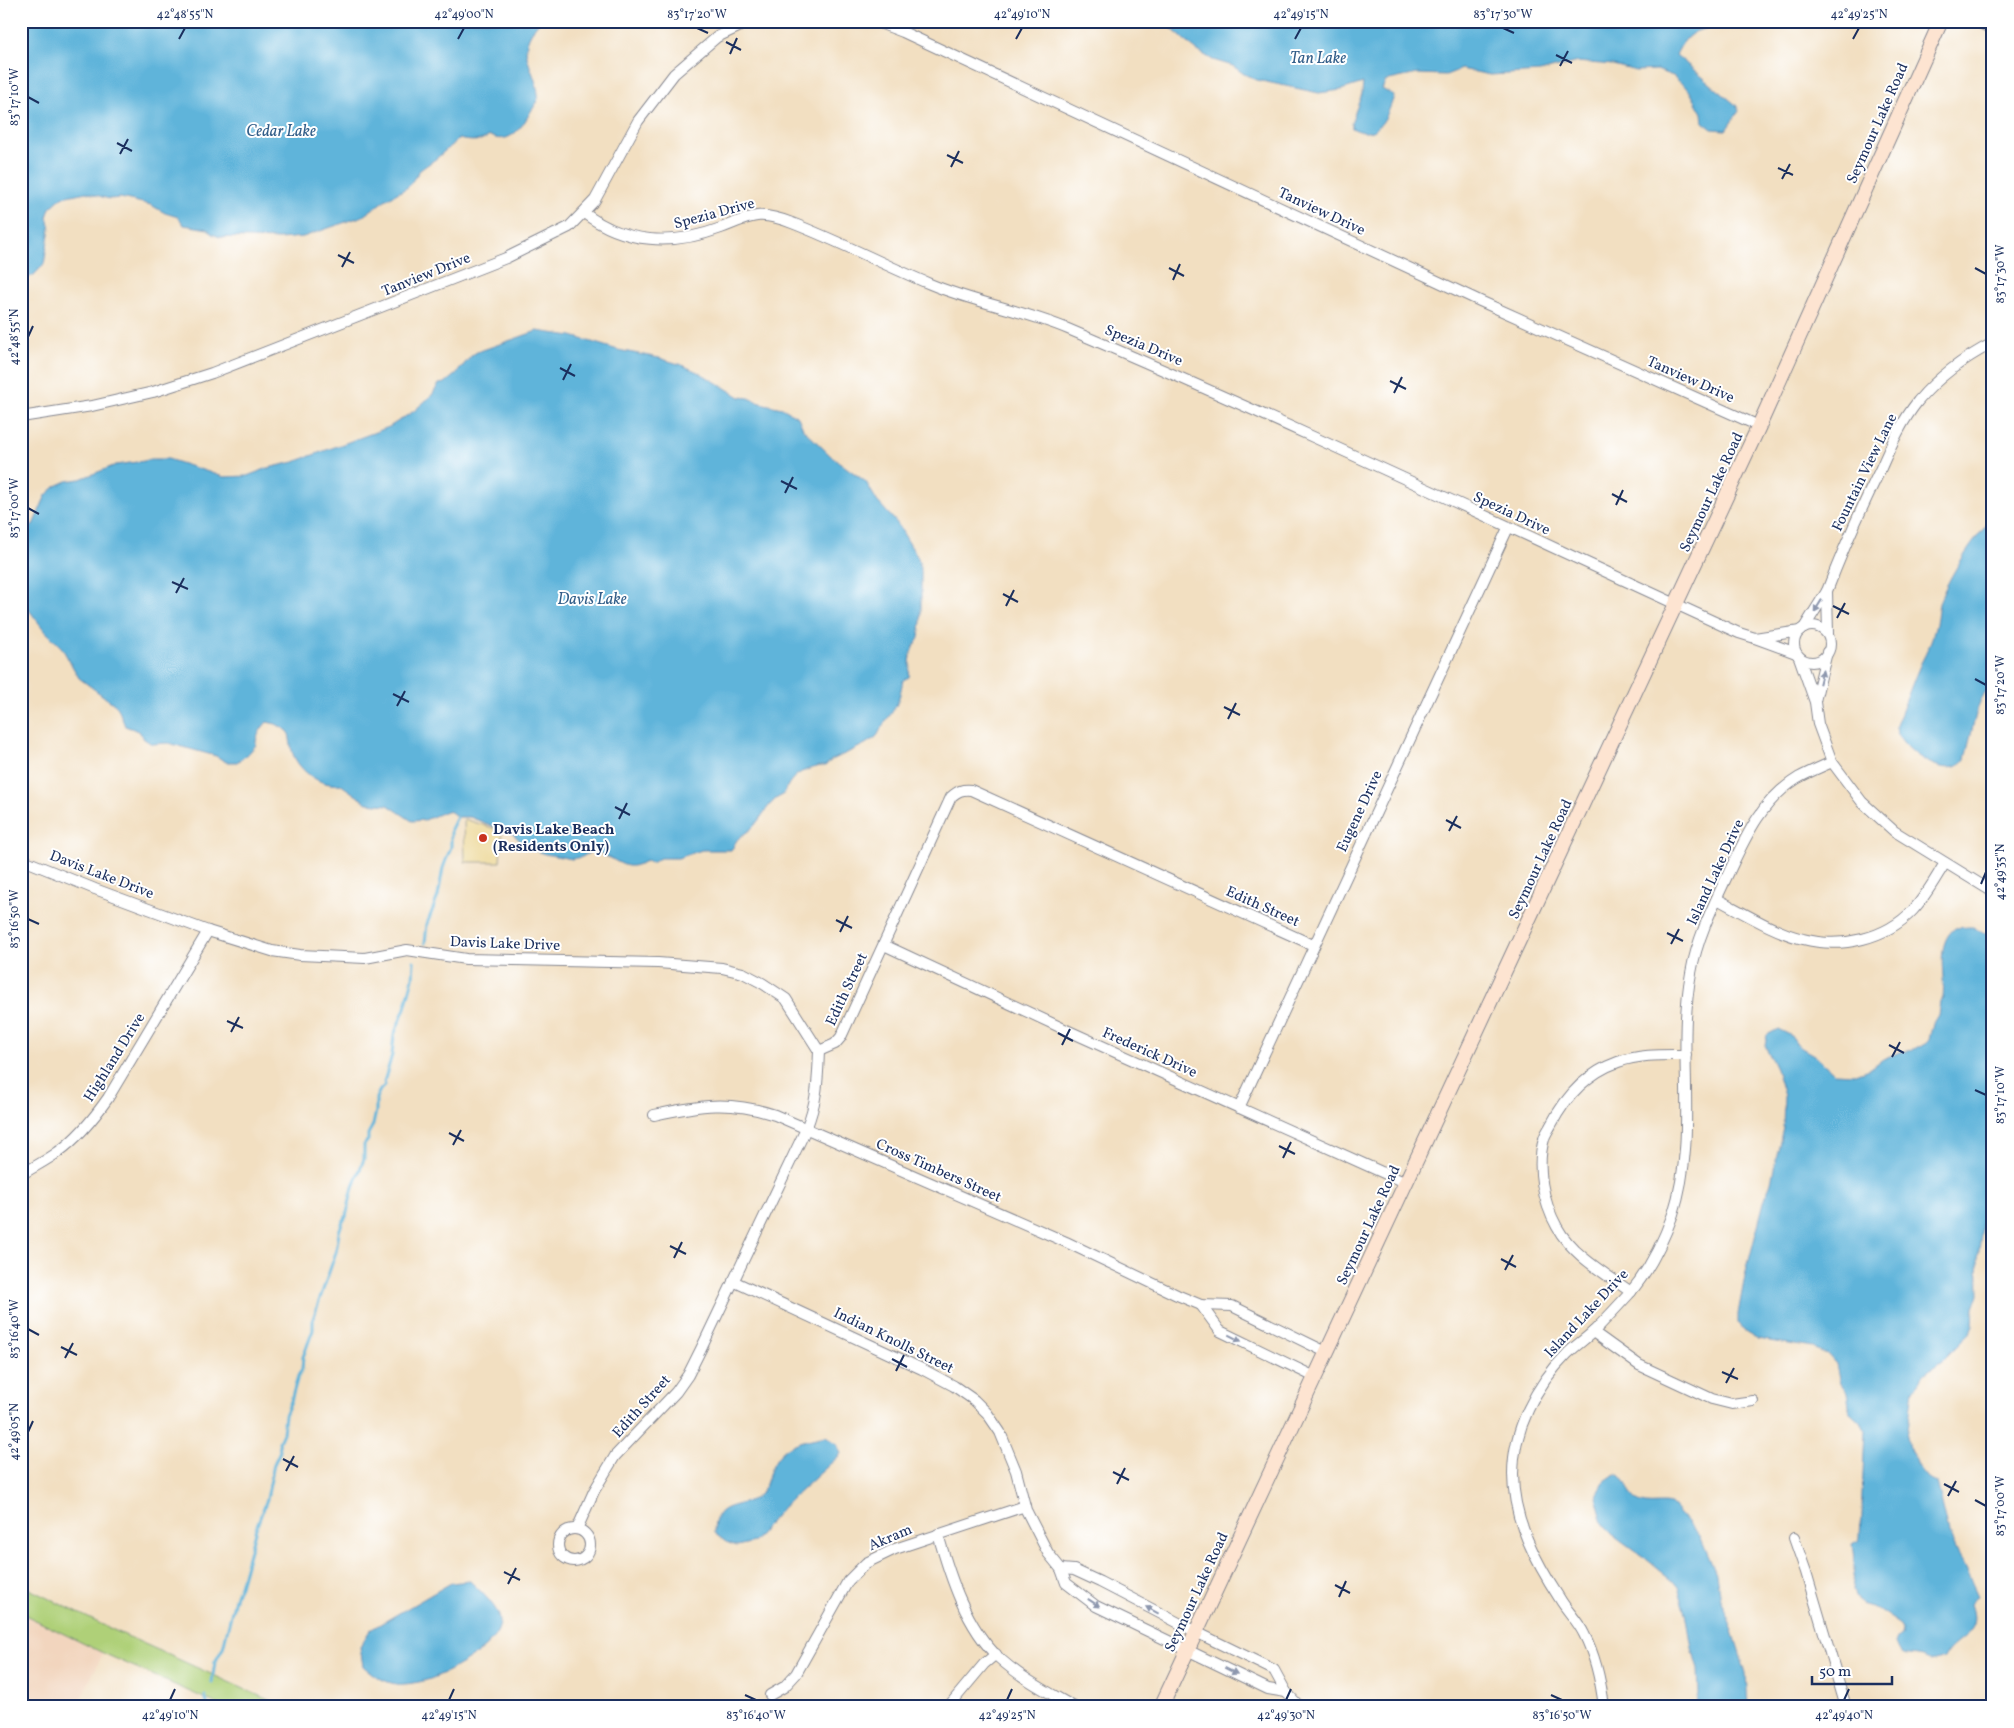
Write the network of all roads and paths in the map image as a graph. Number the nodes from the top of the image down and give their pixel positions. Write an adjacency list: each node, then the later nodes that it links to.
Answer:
1 (751, 21): 6 (street, Tanview Drive)
2 (874, 21): 9 (street, Tanview Drive)
3 (1941, 21): 9 (street, Seymour Lake Road)
4 (1975, 21): 5 (street)
5 (1993, 29)
6 (584, 213): 8 (street, Tanview Drive); 10 (street, Spezia Drive)
7 (1993, 342): 11 (street, Fountain View Lane)
8 (21, 417)
9 (1759, 426): 12 (street, Seymour Lake Road)
10 (1508, 528): 12 (street, Spezia Drive); 26 (street, Eugene Drive)
11 (1827, 591): 13 (street, Fountain View Lane, one-way to 13); 14 (street, Fountain View Lane)
12 (1676, 605): 15 (street, Spezia Drive); 33 (street, Seymour Lake Road)
13 (1802, 629): 14 (street); 15 (street); 17 (street)
14 (1828, 634): 16 (street)
15 (1755, 638): 17 (street)
16 (1827, 652): 17 (street); 18 (street, one-way to 16)
17 (1798, 655): 18 (street)
18 (1815, 702): 19 (street)
19 (1832, 762): 21 (street); 23 (street, Island Lake Drive)
20 (21, 859): 24 (street, Davis Lake Drive)
21 (1946, 863): 22 (street); 23 (street)
22 (1993, 892)
23 (1717, 899): 28 (street, Island Lake Drive)
24 (208, 931): 27 (street, Davis Lake Drive); 32 (street, Highland Drive)
25 (884, 944): 26 (street, Edith Street); 27 (street, Edith Street); 29 (street, Frederick Drive)
26 (1313, 945): 29 (street, Eugene Drive)
27 (819, 1051): 31 (street, Edith Street)
28 (1686, 1056): 35 (street, Island Lake Drive); 35 (street)
29 (1239, 1108): 33 (street, Frederick Drive)
30 (654, 1115): 31 (street, Cross Timbers Street)
31 (806, 1129): 34 (street, Edith Street); 36 (street, Cross Timbers Street)
32 (21, 1175)
33 (1406, 1183): 38 (street, Seymour Lake Road)
34 (733, 1281): 41 (street, Indian Knolls Street); 42 (street, Edith Street)
35 (1630, 1292): 37 (street, Island Lake Drive)
36 (1201, 1305): 38 (street, Cross Timbers Street); 39 (street, Cross Timbers Street, one-way to 39)
37 (1594, 1332): 40 (street); 55 (street, Island Lake Drive)
38 (1326, 1352): 39 (street, Seymour Lake Road)
39 (1315, 1377): 46 (street, Seymour Lake Road)
40 (1753, 1401)
41 (1025, 1506): 43 (street, Akram); 45 (street, Indian Knolls Street)
42 (577, 1529)
43 (938, 1534): 48 (street); 50 (street, Akram)
44 (1794, 1538): 56 (street)
45 (1061, 1570): 46 (street, one-way to 45); 47 (street, Indian Knolls Street, one-way to 47)
46 (1196, 1632): 47 (street, Seymour Lake Road); 49 (street)
47 (1187, 1650): 49 (street, Indian Knolls Street, one-way to 49); 53 (street, Seymour Lake Road)
48 (996, 1654): 51 (street); 52 (street)
49 (1286, 1692): 54 (street)
50 (770, 1695)
51 (948, 1707)
52 (1074, 1707)
53 (1161, 1707)
54 (1300, 1707)
55 (1604, 1707)
56 (1846, 1707)

